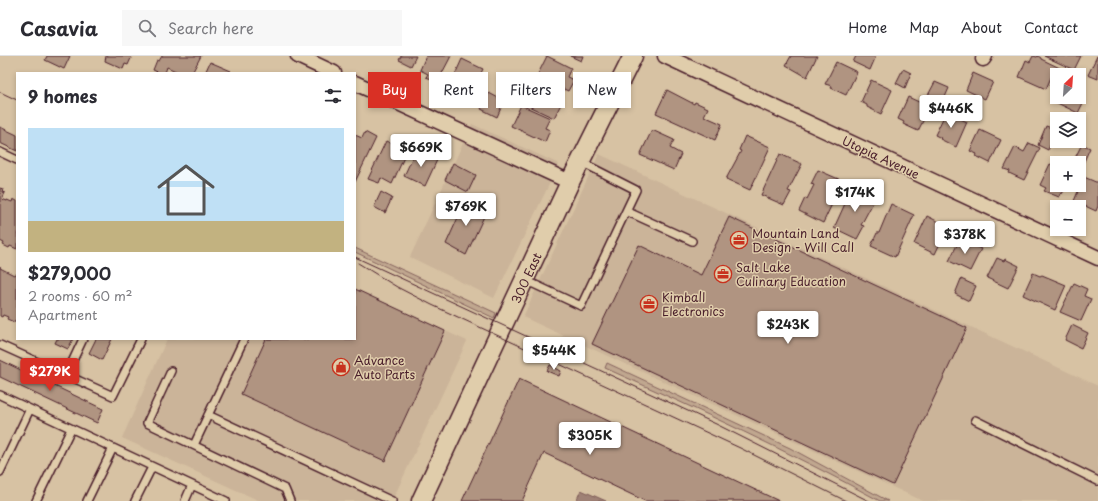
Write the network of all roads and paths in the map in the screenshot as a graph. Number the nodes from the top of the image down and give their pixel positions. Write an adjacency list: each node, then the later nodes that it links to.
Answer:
1 (298, 56): 4 (street)
2 (633, 56): 8 (street, 300 East)
3 (665, 56): 12 (street, Utopia Avenue)
4 (332, 72)
5 (356, 82): 9 (street)
6 (0, 152): 7 (lane)
7 (16, 160)
8 (580, 162): 9 (street, 300 East); 10 (lane)
9 (570, 182): 13 (street, 300 East)
10 (626, 211): 11 (lane); 13 (lane)
11 (692, 241)
12 (1098, 258)
13 (525, 280): 38 (street, 300 East)
14 (83, 340): 19 (lane)
15 (141, 340): 19 (lane)
16 (244, 340): 22 (lane)
17 (0, 345): 19 (lane)
18 (172, 371): 25 (lane)
19 (66, 374)
20 (0, 395): 21 (lane)
21 (30, 409): 24 (lane); 28 (lane)
22 (208, 415): 25 (lane); 37 (lane)
23 (975, 420): 29 (lane)
24 (71, 429): 26 (lane); 31 (lane)
25 (194, 445): 36 (lane)
26 (113, 448): 27 (lane); 32 (lane)
27 (152, 467): 30 (lane); 33 (lane)
28 (0, 472)
29 (1098, 481)
30 (192, 485): 34 (lane); 35 (lane)
31 (36, 501)
32 (87, 501)
33 (135, 501)
34 (185, 501)
35 (226, 501)
36 (290, 501)
37 (392, 501)
38 (421, 501)

